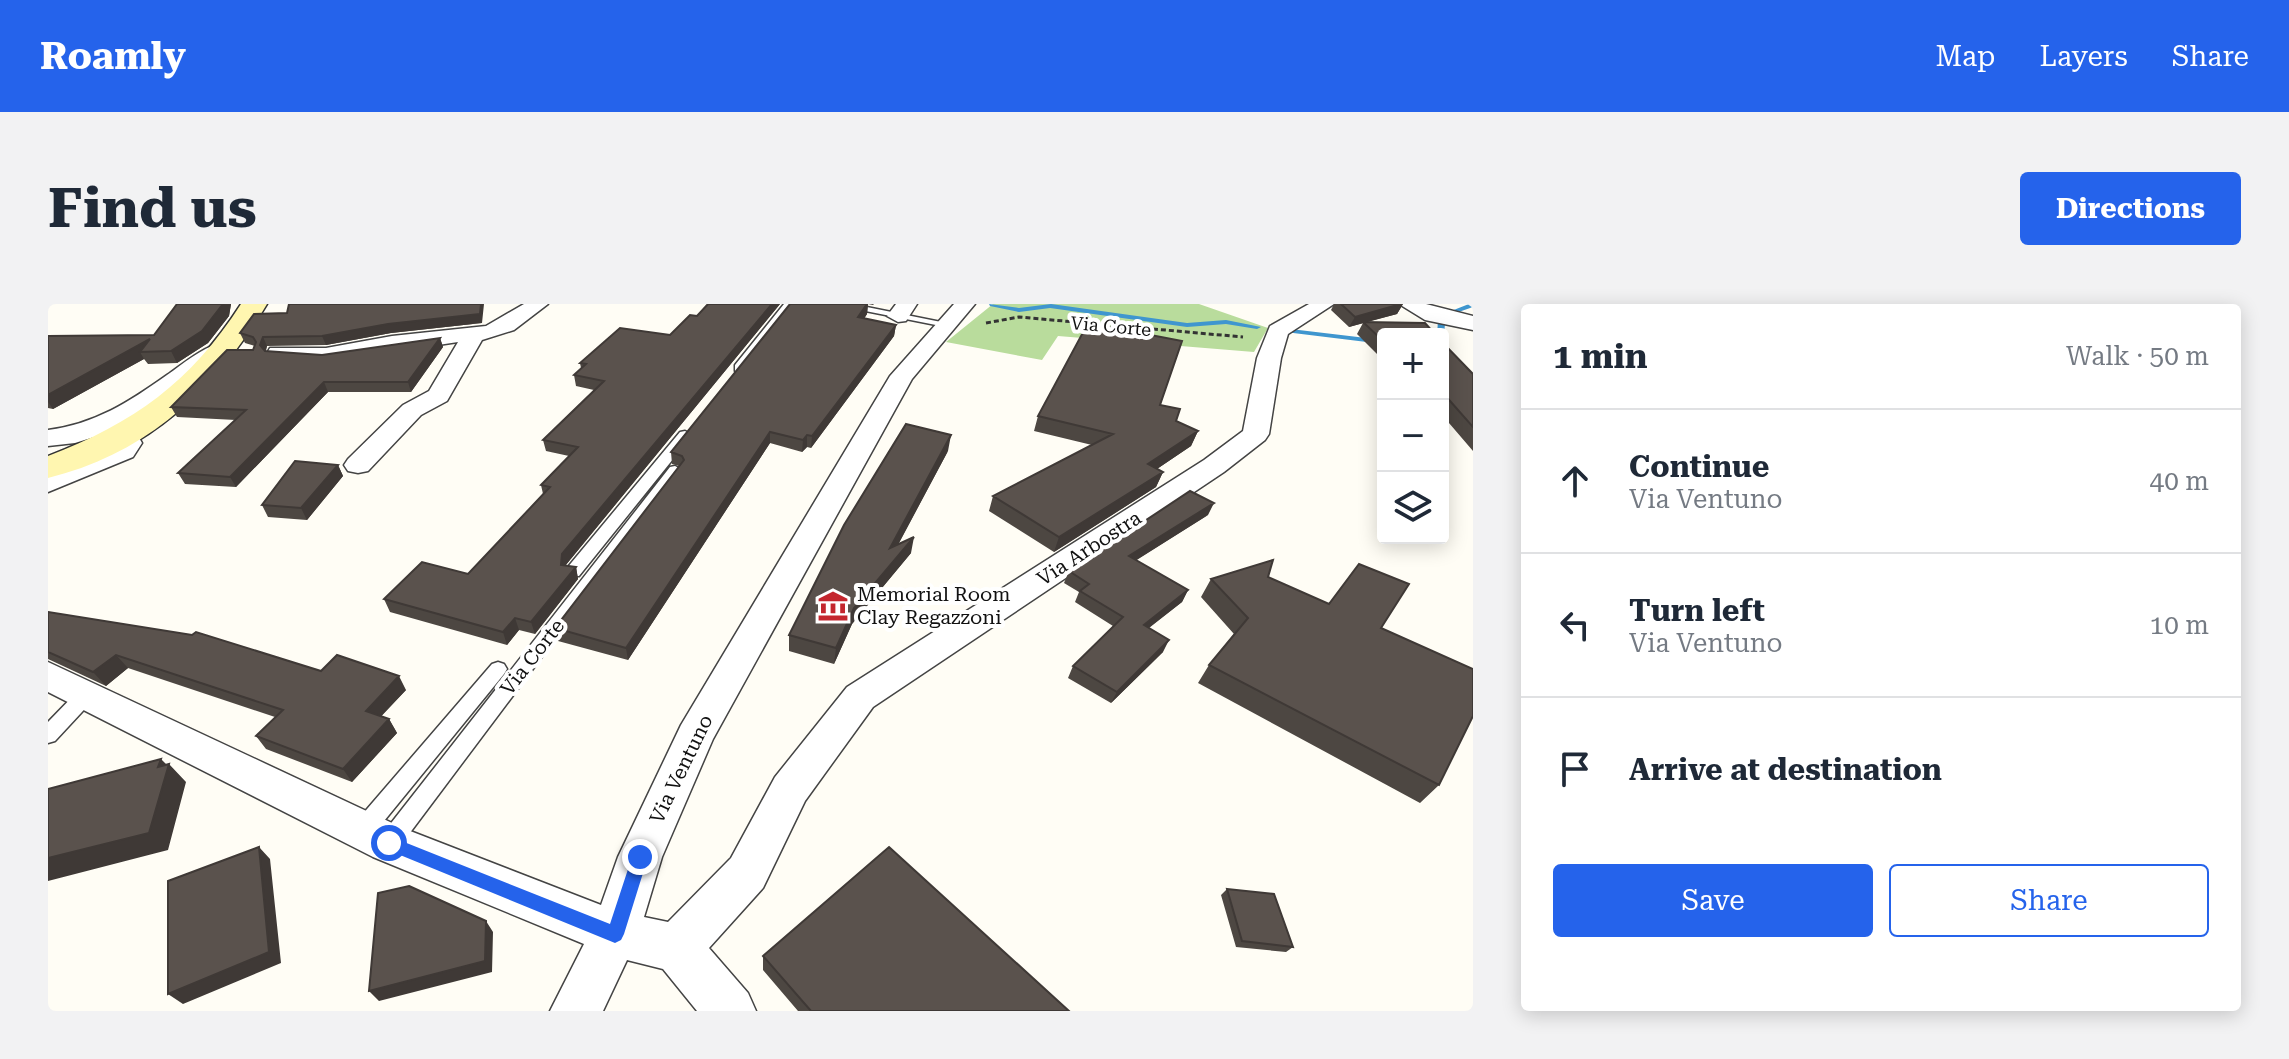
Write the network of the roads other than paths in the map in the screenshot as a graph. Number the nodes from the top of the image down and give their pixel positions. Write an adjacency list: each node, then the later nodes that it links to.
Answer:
1 (254, 304): 11 (street)
2 (538, 304): 10 (street)
3 (789, 304): 13 (lane)
4 (835, 304): 7 (lane)
5 (1324, 304): 28 (street, Via Arbostra)
6 (1409, 304): 9 (street)
7 (902, 310): 8 (lane)
8 (956, 314): 27 (street, Via Ventuno)
9 (1473, 323)
10 (474, 335): 12 (street); 17 (street)
11 (236, 351): 15 (street); 16 (street)
12 (278, 353)
13 (731, 378)
14 (691, 427): 21 (lane)
15 (125, 435): 18 (street); 20 (street)
16 (48, 438)
17 (358, 465)
18 (48, 468)
19 (675, 470): 26 (lane, Via Corte)
20 (48, 483)
21 (573, 572)
22 (498, 669): 26 (lane)
23 (48, 676): 24 (street)
24 (87, 694): 25 (lane); 26 (street)
25 (48, 735)
26 (376, 837): 27 (street)
27 (615, 934): 28 (street); 29 (street, Via Ventuno)
28 (677, 948): 30 (street)
29 (576, 1011)
30 (730, 1011)

